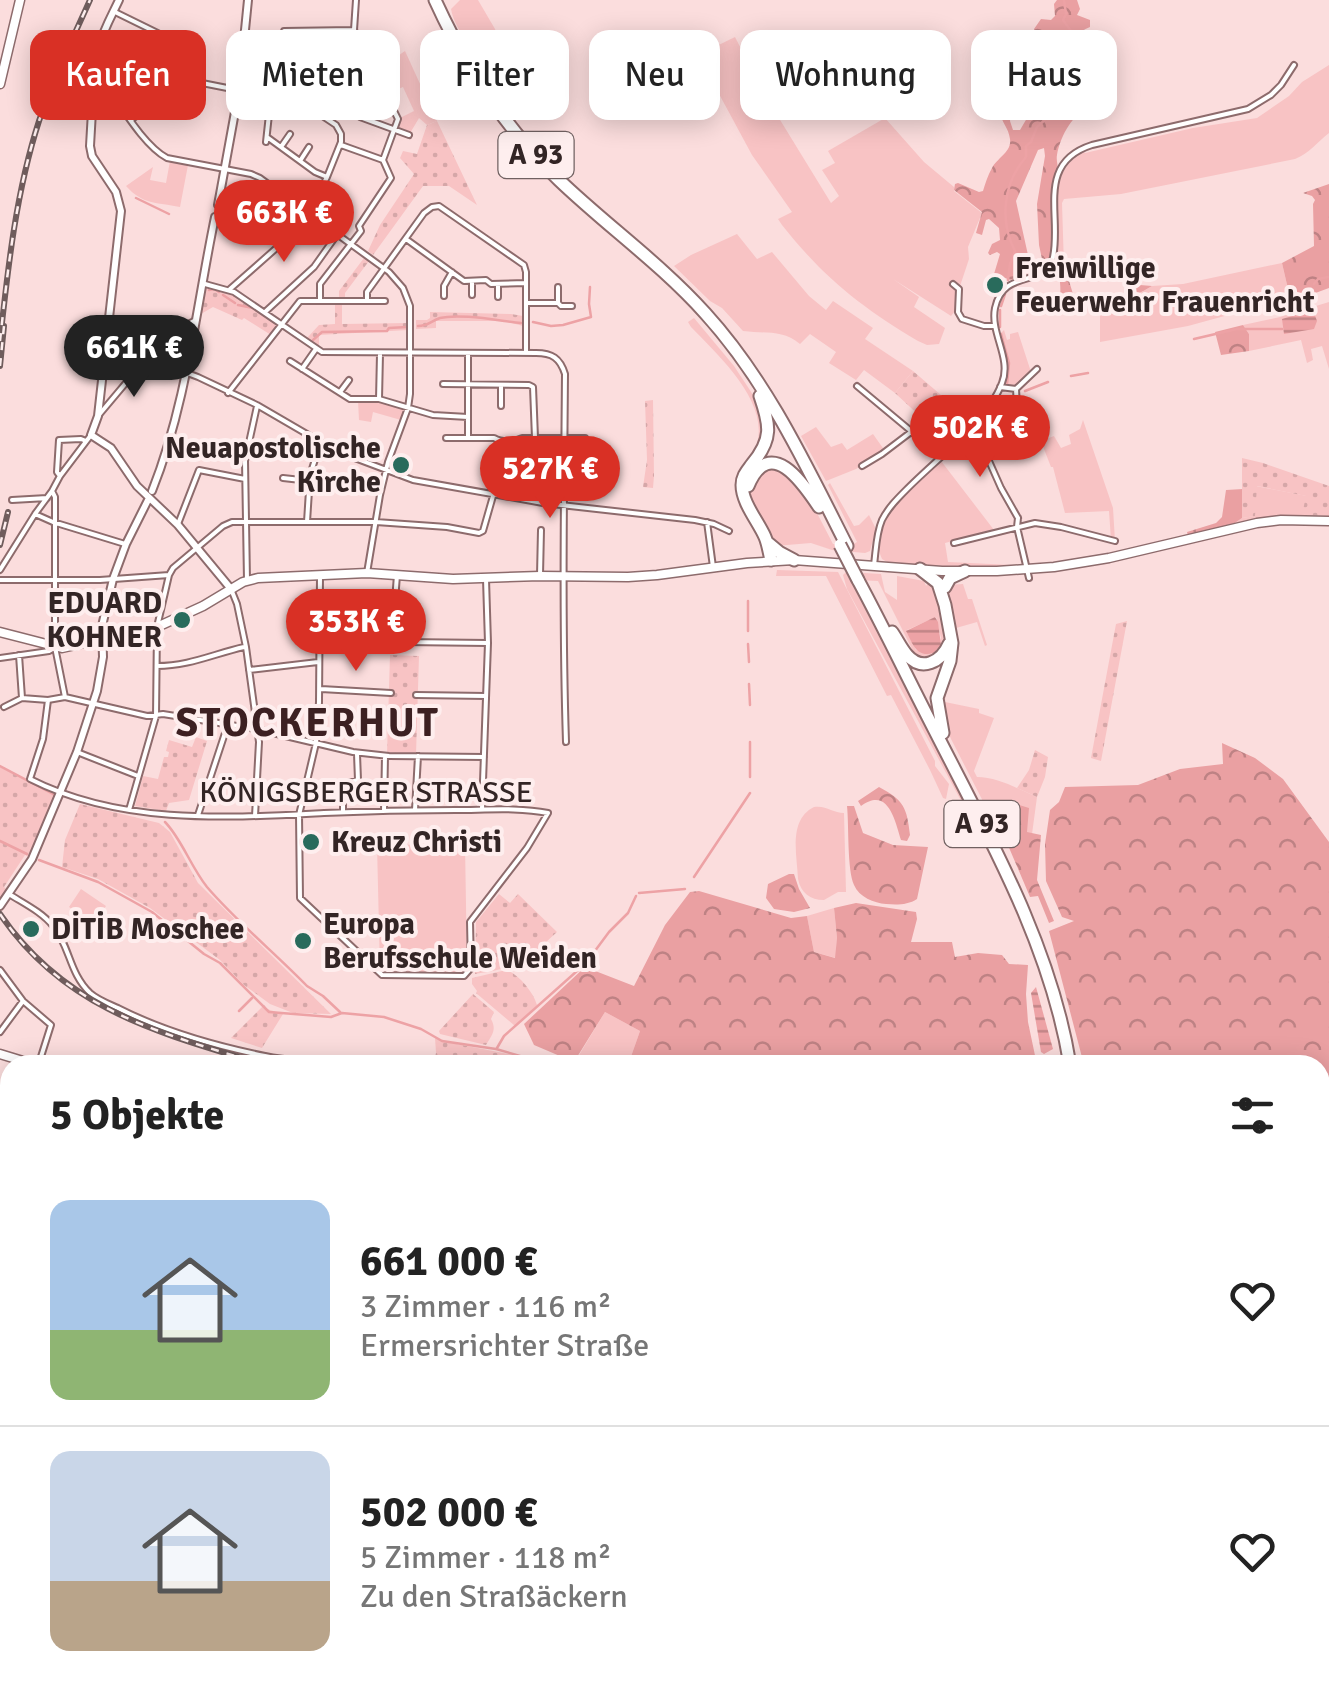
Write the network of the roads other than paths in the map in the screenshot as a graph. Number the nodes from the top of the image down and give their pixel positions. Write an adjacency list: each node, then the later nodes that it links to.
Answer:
1 (20, 0): 11 (main road)
2 (119, 0): 6 (street)
3 (248, 0): 9 (street)
4 (356, 0): 10 (street)
5 (432, 0): 81 (highway, A 93); 130 (highway, A 93)
6 (114, 12): 7 (street); 8 (street)
7 (105, 30)
8 (151, 30)
9 (245, 30)
10 (354, 30)
11 (3, 61): 13 (main road)
12 (1294, 64): 61 (street)
13 (0, 84)
14 (92, 120): 60 (street)
15 (132, 120): 29 (street)
16 (234, 120): 29 (street)
17 (269, 120): 25 (street)
18 (329, 120): 24 (street)
19 (368, 120): 21 (street)
20 (398, 120): 21 (street)
21 (394, 130): 23 (street); 27 (street)
22 (290, 134): 25 (street)
23 (410, 135)
24 (340, 145): 27 (street); 30 (street)
25 (281, 147): 28 (street)
26 (309, 147): 28 (street)
27 (383, 160): 38 (street)
28 (300, 161): 30 (street)
29 (225, 169): 31 (street); 33 (street)
30 (327, 177): 33 (street)
31 (218, 205): 34 (street)
32 (242, 206): 37 (street)
33 (308, 213): 35 (street); 37 (street)
34 (215, 216): 42 (street)
35 (337, 234): 38 (street); 57 (street)
36 (406, 239): 39 (street); 40 (street); 44 (street)
37 (281, 244): 47 (street)
38 (351, 244): 39 (street); 51 (street)
39 (384, 269): 52 (street); 64 (street)
40 (452, 272): 41 (street); 48 (street)
41 (472, 281): 43 (street); 49 (street)
42 (202, 283): 47 (street); 58 (street)
43 (498, 284): 44 (street); 50 (street)
44 (526, 284): 54 (street)
45 (952, 284): 61 (street)
46 (558, 287): 55 (street)
47 (230, 289): 57 (street)
48 (444, 296)
49 (472, 296)
50 (498, 297)
51 (320, 301): 52 (street); 59 (street)
52 (367, 301): 53 (street)
53 (384, 301)
54 (526, 303): 55 (street); 66 (street)
55 (558, 303): 56 (street)
56 (572, 306)
57 (264, 312): 59 (street)
58 (195, 320): 67 (street); 71 (street)
59 (281, 323): 62 (street); 79 (street)
60 (108, 326): 67 (street); 86 (street)
61 (995, 326): 77 (street)
62 (316, 349): 63 (street); 69 (street)
63 (380, 352): 64 (street); 82 (street)
64 (411, 352): 65 (street); 85 (street)
65 (468, 352): 66 (street); 74 (street)
66 (526, 352): 94 (street)
67 (150, 359): 71 (street); 86 (street)
68 (290, 360): 69 (street)
69 (302, 368): 80 (street)
70 (1037, 370): 78 (street)
71 (186, 372): 79 (street); 106 (street)
72 (349, 380): 80 (street)
73 (442, 384): 74 (street)
74 (469, 385): 75 (street); 87 (street)
75 (501, 385): 84 (street); 93 (street)
76 (856, 386): 89 (street)
77 (1000, 387): 78 (street); 88 (street)
78 (1016, 389): 96 (street)
79 (228, 392): 83 (street)
80 (340, 392): 82 (street)
81 (760, 396): 110 (highway); 112 (highway, A 93)
82 (379, 399): 85 (street)
83 (257, 405): 97 (street); 103 (street)
84 (500, 406)
85 (408, 408): 87 (street); 100 (street)
86 (98, 416): 90 (street)
87 (468, 417): 92 (street)
88 (972, 425): 96 (street); 98 (street)
89 (912, 432): 98 (street); 99 (street)
90 (88, 438): 101 (street); 101 (street); 106 (street)
91 (446, 438): 92 (street)
92 (468, 438): 93 (street)
93 (535, 438): 94 (street)
94 (564, 438): 95 (street); 111 (street)
95 (585, 438)
96 (980, 441): 114 (street)
97 (320, 444): 100 (street); 104 (street)
98 (941, 456): 134 (street)
99 (862, 466)
100 (386, 471): 107 (street); 119 (street)
101 (60, 476): 105 (street)
102 (284, 478): 104 (street)
103 (245, 479): 116 (street); 122 (street)
104 (310, 481): 118 (street)
105 (52, 492): 108 (street); 117 (street)
106 (151, 494): 122 (street); 129 (street)
107 (493, 496): 111 (street); 119 (street)
108 (48, 498): 109 (street); 113 (street)
109 (12, 500)
110 (749, 505): 112 (highway); 126 (highway)
111 (565, 506): 120 (street); 146 (street)
112 (822, 511): 130 (highway, A 93)
113 (35, 514): 117 (street); 137 (street)
114 (1018, 518): 121 (street); 123 (street)
115 (1329, 520): 142 (main road)
116 (246, 521): 118 (street); 131 (street); 151 (street)
117 (54, 522): 129 (street); 150 (street)
118 (308, 522): 119 (street)
119 (376, 522): 140 (street)
120 (707, 522): 125 (street); 135 (street)
121 (1035, 523): 123 (street); 128 (street)
122 (178, 525): 131 (street)
123 (1016, 527): 127 (street); 142 (street)
124 (541, 530): 145 (street)
125 (729, 531)
126 (768, 542): 132 (highway); 133 (highway)
127 (954, 542)
128 (1116, 542)
129 (126, 544): 147 (street)
130 (844, 545): 152 (highway, A 93, bridge)
131 (198, 548): 143 (street); 154 (street)
132 (771, 560): 133 (main road); 135 (main road)
133 (794, 560): 134 (main road)
134 (874, 564): 136 (main road)
135 (713, 567): 146 (main road)
136 (920, 569): 138 (main road); 153 (highway)
137 (0, 570)
138 (942, 570): 139 (main road); 153 (highway)
139 (965, 571): 142 (main road); 153 (highway)
140 (367, 573): 141 (main road); 144 (main road)
141 (320, 574): 151 (main road); 157 (street)
142 (1028, 574)
143 (169, 575): 147 (street); 155 (street)
144 (396, 575): 148 (main road); 161 (street)
145 (540, 576): 146 (main road); 148 (main road)
146 (562, 576): 184 (street)
147 (114, 579): 150 (street); 160 (street)
148 (486, 579): 162 (street)
149 (0, 580): 150 (street)
150 (54, 580): 163 (street)
151 (247, 580): 154 (main road)
152 (862, 580): 156 (highway, A 93); 207 (highway, A 93)
153 (942, 588): 159 (highway)
154 (230, 589): 155 (main road); 164 (street)
155 (157, 627): 160 (main road); 168 (street)
156 (890, 630): 159 (highway); 182 (highway, A 93)
157 (318, 631): 161 (street); 167 (street)
158 (0, 632): 163 (main road)
159 (951, 635): 182 (highway)
160 (102, 640): 163 (main road); 177 (street)
161 (392, 640): 162 (street)
162 (488, 643): 173 (street)
163 (55, 647): 165 (street); 174 (street)
164 (246, 647): 168 (street); 169 (street)
165 (19, 655): 166 (street); 175 (street)
166 (0, 658)
167 (318, 662): 169 (street); 170 (street)
168 (157, 666): 179 (street)
169 (249, 670): 181 (street)
170 (319, 689): 171 (street); 183 (street)
171 (391, 694)
172 (416, 694): 173 (street)
173 (486, 696): 189 (street)
174 (66, 697): 176 (street); 177 (street)
175 (22, 698): 176 (street); 178 (street)
176 (48, 700): 191 (street)
177 (93, 704): 179 (street); 185 (street)
178 (4, 707)
179 (156, 716): 180 (street); 190 (street)
180 (228, 724): 181 (street); 197 (street)
181 (256, 729): 183 (street); 198 (street)
182 (943, 733): 208 (highway, A 93)
183 (316, 742): 186 (street); 199 (street)
184 (566, 742)
185 (77, 752): 190 (street); 191 (street)
186 (357, 752): 187 (street); 196 (street)
187 (385, 756): 188 (street); 195 (street)
188 (418, 756): 189 (street); 193 (street)
189 (484, 757): 194 (street)
190 (138, 776): 192 (street)
191 (61, 792): 192 (street, KÖNIGSBERGER STRASSE); 200 (street)
192 (128, 810): 197 (street, KÖNIGSBERGER STRASSE)
193 (416, 810): 194 (street, KÖNIGSBERGER STRASSE); 195 (street, KÖNIGSBERGER STRASSE)
194 (482, 810): 199 (street, KÖNIGSBERGER STRASSE)
195 (384, 811): 196 (street, KÖNIGSBERGER STRASSE)
196 (343, 812): 199 (street, KÖNIGSBERGER STRASSE)
197 (198, 816): 198 (street, KÖNIGSBERGER STRASSE)
198 (256, 816): 199 (street, KÖNIGSBERGER STRASSE)
199 (299, 816)
200 (9, 894): 201 (street); 206 (street)
201 (0, 906)
202 (0, 970): 203 (street)
203 (24, 1001): 204 (street); 205 (street)
204 (0, 1032)
205 (40, 1055)
206 (259, 1055)
207 (1070, 1055)
208 (1071, 1055)

